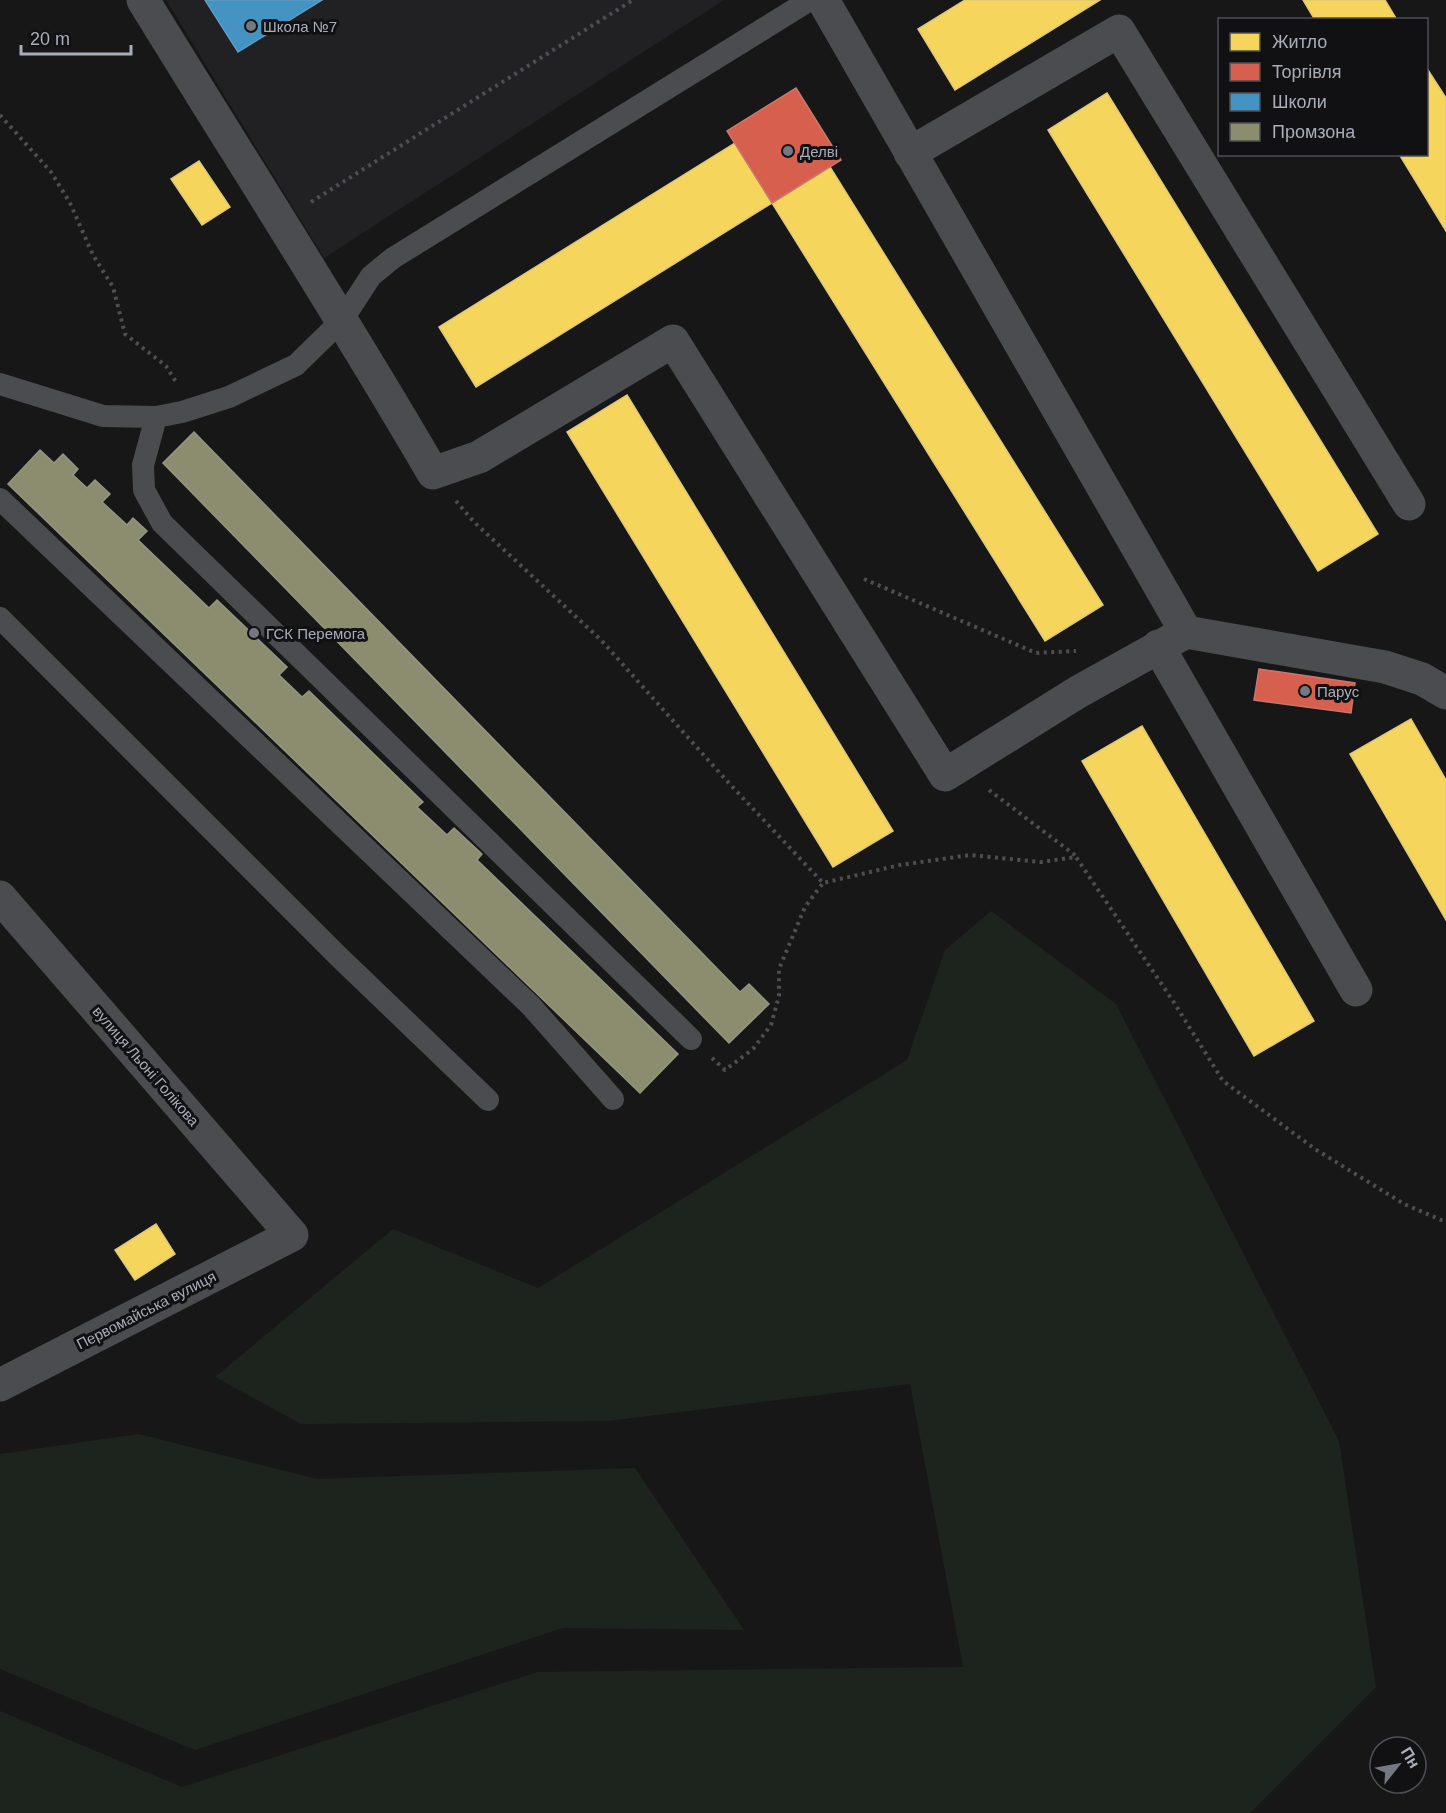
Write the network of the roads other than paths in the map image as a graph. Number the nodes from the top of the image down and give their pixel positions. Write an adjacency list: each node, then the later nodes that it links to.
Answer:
1 (143, 0): 5 (street)
2 (810, 0): 5 (lane)
3 (823, 0): 4 (street)
4 (910, 153): 9 (street); 11 (street)
5 (343, 319): 7 (lane); 11 (street)
6 (0, 384): 7 (lane)
7 (156, 417): 15 (lane)
8 (0, 499): 16 (lane)
9 (1409, 504)
10 (0, 618): 17 (lane)
11 (1172, 639): 12 (street); 14 (street)
12 (1446, 693)
13 (0, 897): 18 (street, вулиця Льоні Голікова)
14 (1356, 990)
15 (691, 1039)
16 (613, 1099)
17 (488, 1100)
18 (292, 1235): 19 (street, Первомайська вулиця)
19 (0, 1385)

